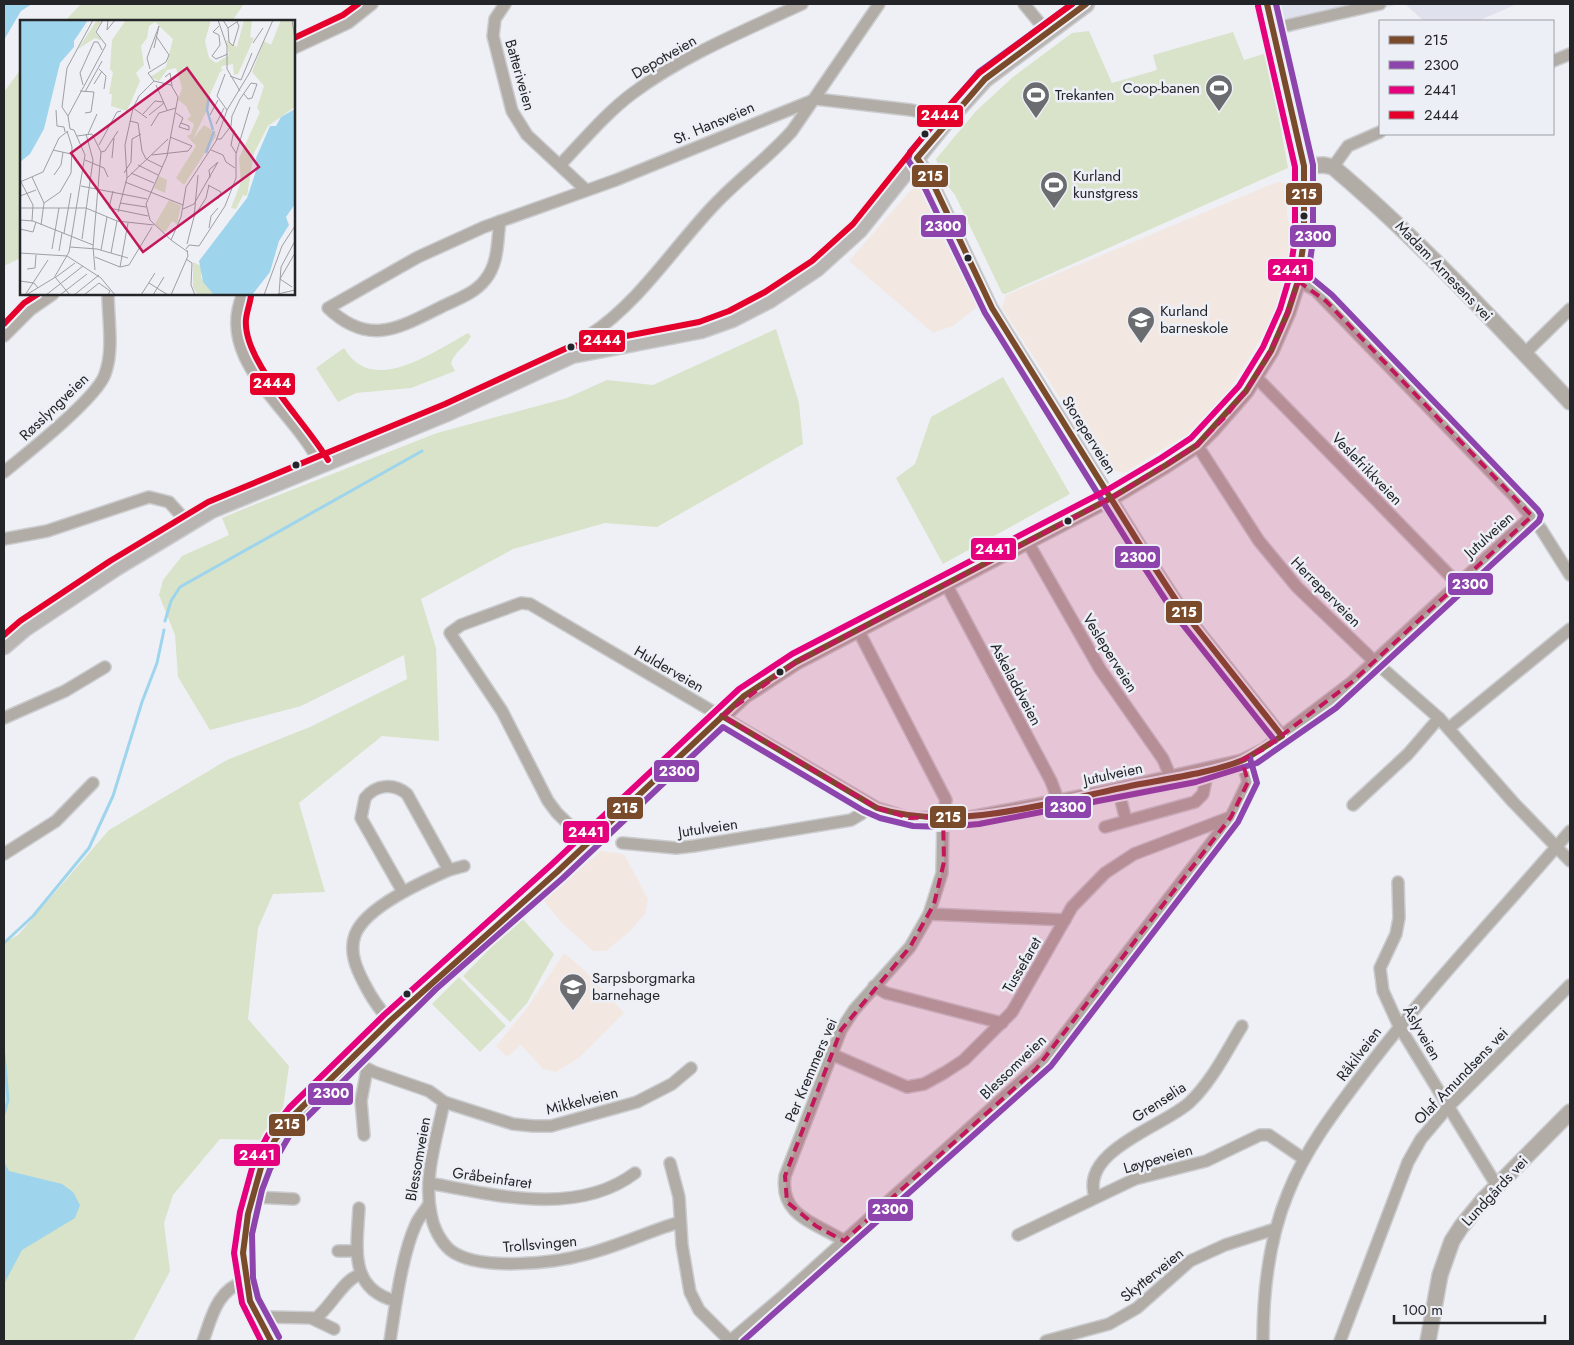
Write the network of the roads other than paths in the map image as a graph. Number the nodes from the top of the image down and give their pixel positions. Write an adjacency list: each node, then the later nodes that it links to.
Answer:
1 (372, 4): 11 (street)
2 (505, 4): 18 (street, Batteriveien)
3 (802, 4): 18 (street, Depotveien)
4 (879, 4): 14 (street)
5 (1024, 4): 10 (street)
6 (1086, 4): 10 (main road)
7 (1266, 4): 9 (street)
8 (1380, 4): 9 (street)
9 (1272, 28): 19 (street)
10 (1047, 32): 15 (main road)
11 (295, 48)
12 (1570, 54): 13 (street)
13 (1554, 61)
14 (816, 99): 15 (street, St. Hansveien); 21 (street, St. Hansveien); 28 (street)
15 (944, 124): 17 (main road)
16 (1379, 132): 20 (street)
17 (917, 158): 34 (main road); 36 (street, Storeperveien)
18 (560, 165): 21 (street, Batteriveien)
19 (1304, 166): 20 (street); 23 (street)
20 (1333, 167): 30 (street, Madam Arnesens vei)
21 (586, 190): 22 (street, St. Hansveien)
22 (500, 221): 22 (street, St. Hansveien)
23 (1298, 281): 31 (street); 37 (street)
24 (52, 295): 29 (street)
25 (108, 295): 35 (street, Røsslyngveien)
26 (243, 295): 34 (street)
27 (1570, 309): 30 (street)
28 (591, 334)
29 (4, 336)
30 (1524, 354): 32 (street, Madam Arnesens vei)
31 (1256, 377): 33 (street); 43 (street, Veslefrikkveien)
32 (1570, 402)
33 (1197, 445): 36 (street); 47 (street, Herreperveien)
34 (320, 464): 38 (main road)
35 (4, 472)
36 (1110, 498): 40 (street); 53 (street, Storeperveien)
37 (1532, 516): 41 (street); 43 (street, Jutulveien)
38 (187, 522): 39 (street); 46 (main road)
39 (4, 539)
40 (1027, 541): 42 (street); 56 (street, Vesleperveien)
41 (1570, 575)
42 (945, 582): 44 (street); 59 (street, Askeladdveien)
43 (1456, 583): 47 (street, Jutulveien)
44 (857, 628): 49 (street); 62 (street, Per Kremmers vei)
45 (1570, 629): 52 (street)
46 (4, 646)
47 (1374, 661): 51 (street, Herreperveien); 53 (street, Jutulveien)
48 (105, 667): 50 (street)
49 (722, 716): 60 (street, Hulderveien); 67 (street); 67 (street, Hulderveien)
50 (4, 718)
51 (1439, 718): 52 (street, Herreperveien); 61 (street)
52 (1449, 728): 69 (street, Herreperveien)
53 (1282, 736): 54 (street, Jutulveien)
54 (1242, 760): 55 (street, Jutulveien); 63 (street, Blessomveien)
55 (1208, 770): 56 (street, Jutulveien); 64 (street)
56 (1172, 778): 58 (street, Jutulveien)
57 (93, 783): 70 (street)
58 (1118, 789): 59 (street, Jutulveien); 64 (street)
59 (1058, 800): 62 (street, Jutulveien)
60 (868, 803): 62 (street, Jutulveien); 68 (street, Jutulveien)
61 (1353, 805)
62 (943, 817): 76 (street, Per Kremmers vei)
63 (1230, 817): 77 (street, Tussefaret); 105 (street, Blessomveien)
64 (1126, 820): 65 (street)
65 (1105, 827)
66 (1570, 831): 69 (street, Råkilveien)
67 (588, 843): 80 (street)
68 (622, 843)
69 (1556, 848): 71 (street, Herreperveien); 83 (street, Råkilveien)
70 (4, 854)
71 (1570, 861)
72 (464, 866): 73 (street)
73 (449, 870): 75 (street); 75 (street)
74 (1398, 882): 83 (street, Åslyveien)
75 (403, 892): 80 (street)
76 (930, 914): 77 (street); 78 (street, Per Kremmers vei)
77 (1065, 920): 81 (street, Tussefaret)
78 (874, 986): 81 (street); 84 (street, Per Kremmers vei)
79 (1570, 986): 89 (street, Olaf Amundsens vei)
80 (390, 1021): 85 (street)
81 (1002, 1023): 84 (street, Tussefaret)
82 (1242, 1026): 98 (street, Grenselia)
83 (1399, 1026): 89 (street, Åslyveien); 92 (street, Råkilveien)
84 (831, 1054): 105 (street, Per Kremmers vei)
85 (350, 1060): 87 (street, Blessomveien); 97 (street)
86 (691, 1068): 88 (street, Mikkelveien)
87 (367, 1069): 88 (street, Blessomveien); 91 (street)
88 (444, 1102): 95 (street, Blessomveien)
89 (1449, 1106): 96 (street, Åslyveien); 120 (street, Olaf Amundsens vei)
90 (1570, 1112): 96 (street, Lundgårds vei)
91 (364, 1135)
92 (1304, 1160): 98 (street, Løypeveien); 103 (street, Råkilveien)
93 (670, 1163): 102 (street)
94 (635, 1173): 95 (street, Gråbeinfaret)
95 (429, 1183): 100 (street, Blessomveien)
96 (1497, 1186): 121 (street, Lundgårds vei)
97 (252, 1197): 99 (street); 109 (street)
98 (1095, 1197): 104 (street, Løypeveien)
99 (294, 1198)
100 (429, 1204): 102 (street, Trollsvingen); 110 (street, Blessomveien)
101 (359, 1208): 107 (street)
102 (680, 1222): 117 (street)
103 (1276, 1229): 118 (street, Skytterveien); 119 (street, Råkilveien)
104 (1018, 1235)
105 (844, 1241): 117 (street, Blessomveien)
106 (338, 1251): 107 (street)
107 (357, 1251): 108 (street)
108 (362, 1275): 110 (street); 112 (street)
109 (246, 1281): 114 (street); 115 (street)
110 (396, 1301): 116 (street, Blessomveien)
111 (268, 1317): 112 (street)
112 (311, 1318): 113 (street)
113 (334, 1328)
114 (203, 1341)
115 (272, 1341)
116 (390, 1341)
117 (730, 1341)
118 (1046, 1341)
119 (1263, 1341)
120 (1340, 1341)
121 (1428, 1341)

